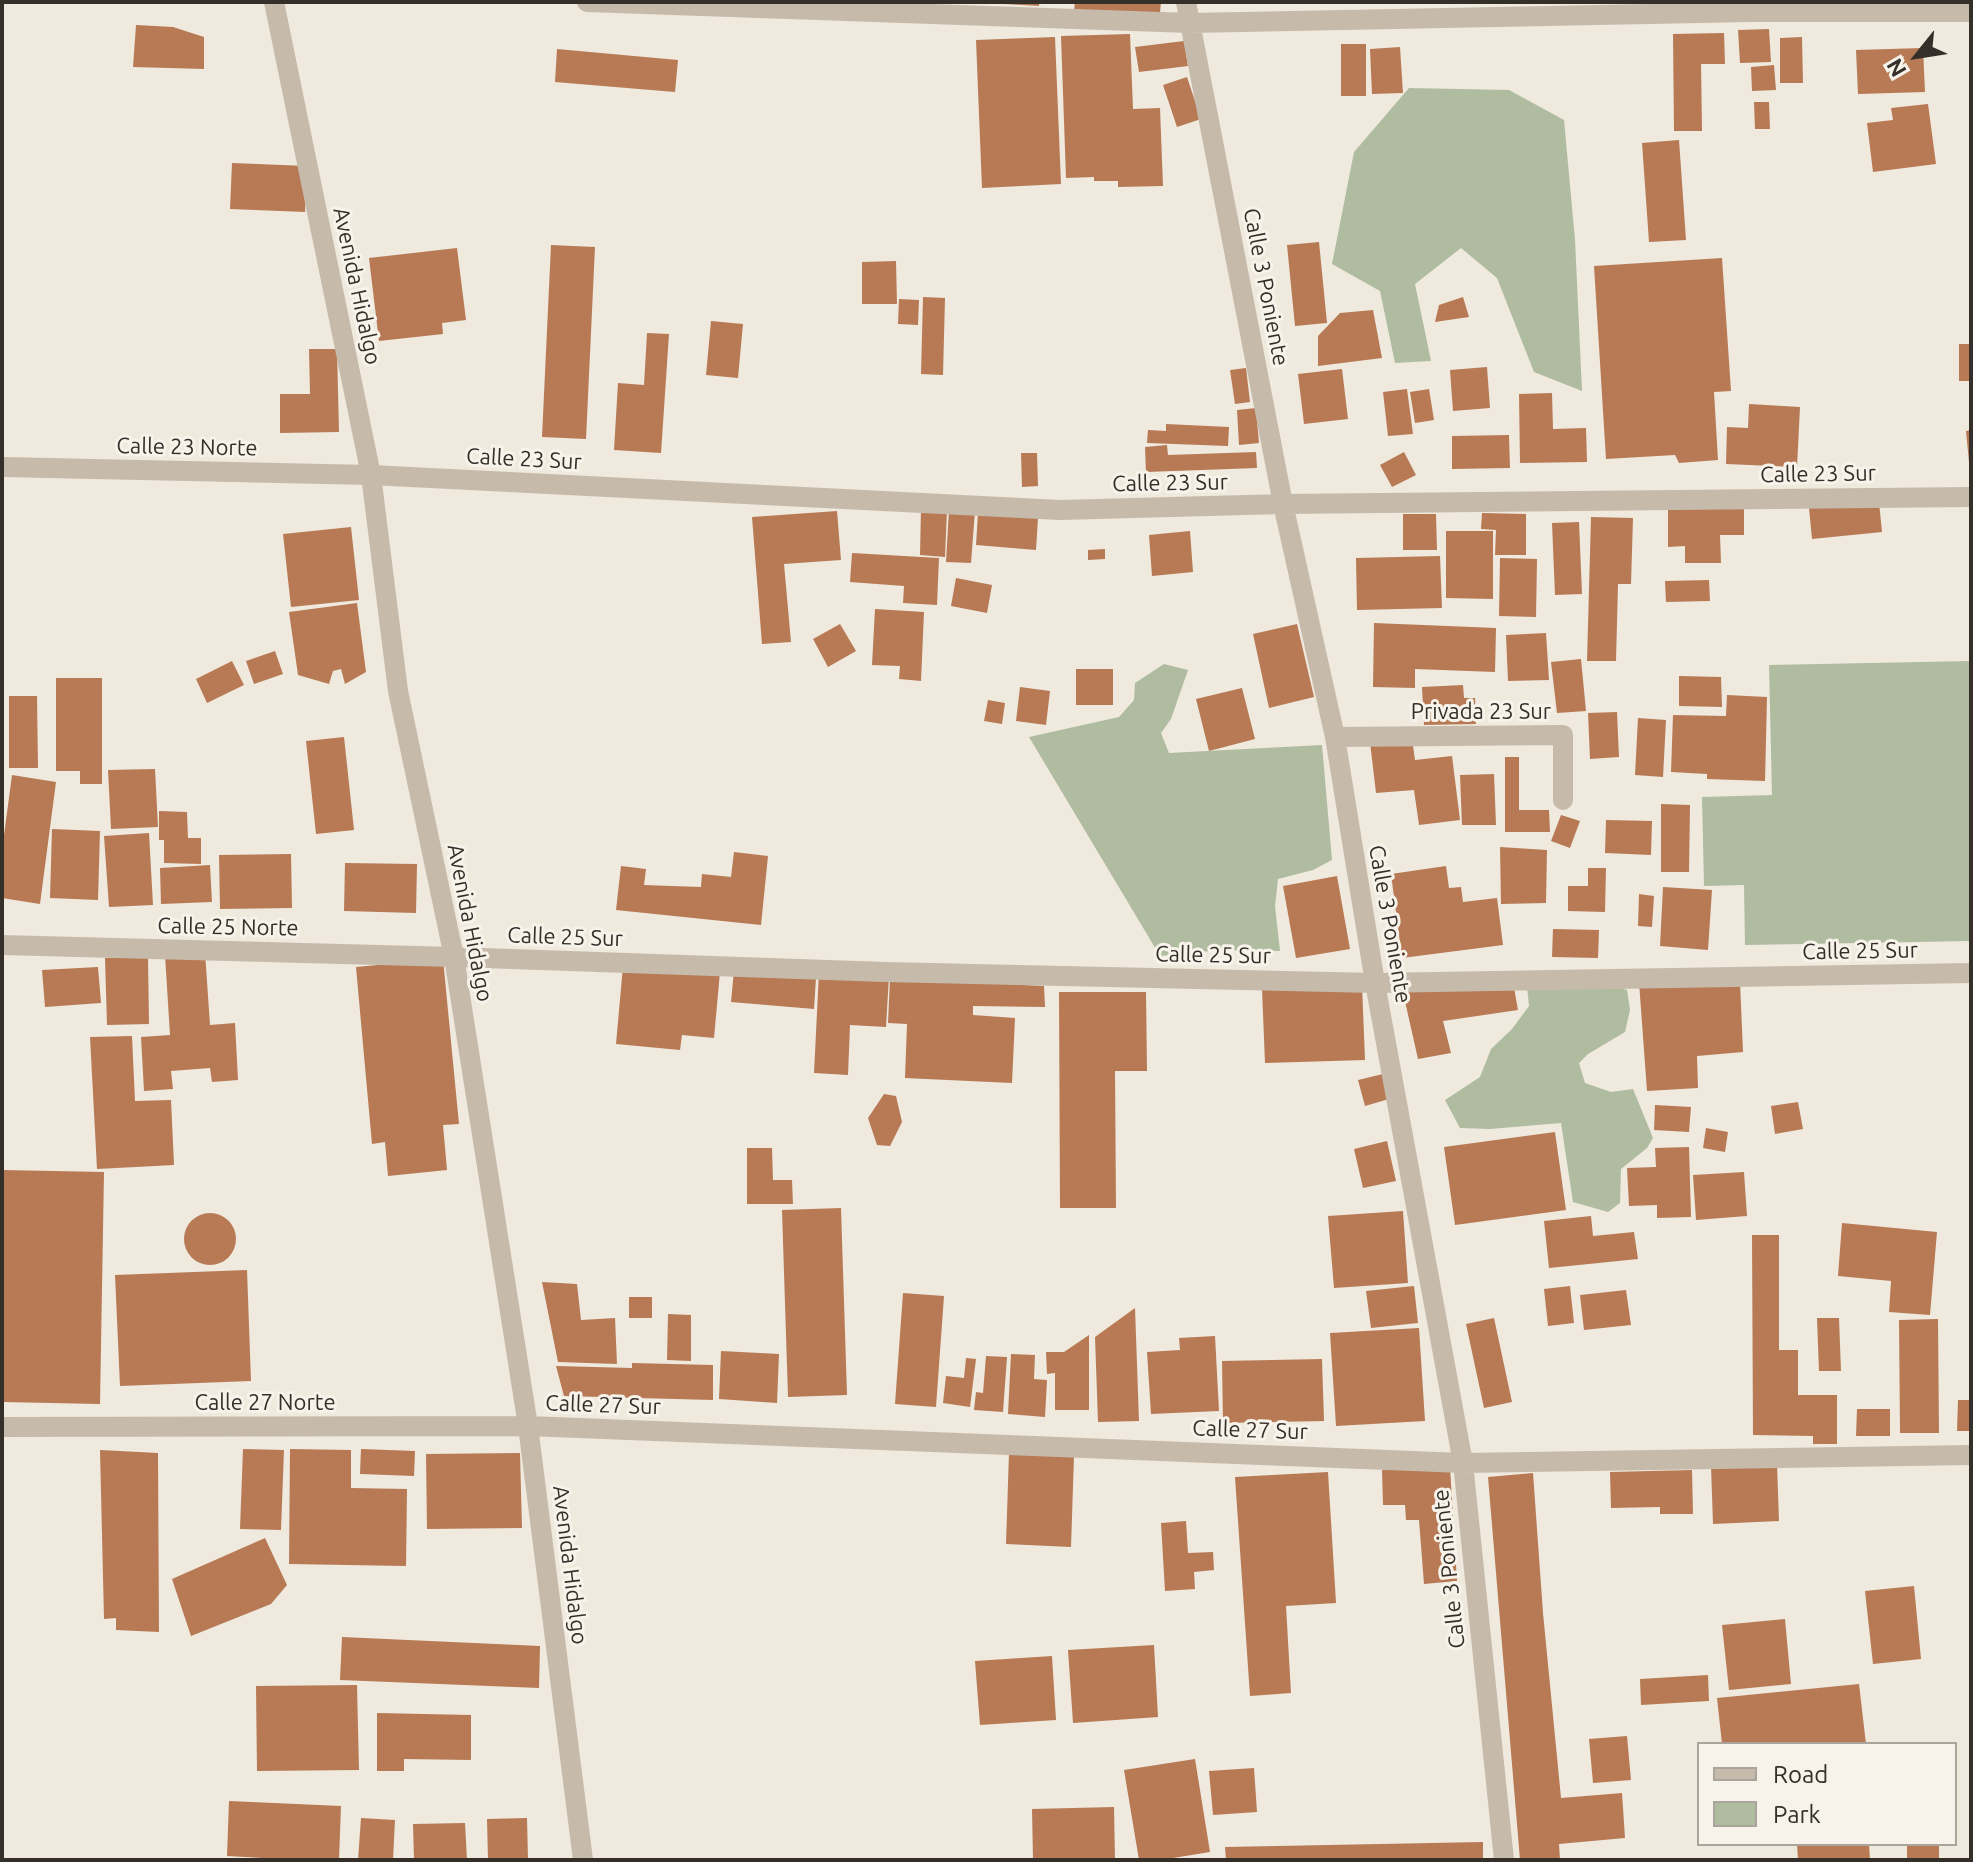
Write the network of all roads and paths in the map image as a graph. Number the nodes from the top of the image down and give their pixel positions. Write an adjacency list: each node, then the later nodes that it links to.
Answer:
1 (274, 2): 8 (street, Avenida Hidalgo)
2 (587, 2): 6 (street)
3 (1186, 2): 6 (street, Calle 3 Poniente)
4 (1751, 7): 5 (street); 6 (street)
5 (1971, 12)
6 (1190, 23): 10 (street, Calle 3 Poniente)
7 (2, 467): 8 (street, Calle 23 Norte)
8 (371, 475): 10 (street, Calle 23 Sur); 14 (street, Avenida Hidalgo)
9 (1971, 497): 10 (street, Calle 23 Sur)
10 (1283, 504): 11 (street, Calle 3 Poniente)
11 (1335, 737): 12 (street, Privada 23 Sur); 16 (street, Calle 3 Poniente)
12 (1563, 800)
13 (2, 945): 14 (street, Calle 25 Norte)
14 (454, 957): 16 (street, Calle 25 Sur); 17 (street, Avenida Hidalgo)
15 (1971, 973): 16 (street, Calle 25 Sur)
16 (1375, 983): 20 (street, Calle 3 Poniente)
17 (528, 1426): 18 (street, Calle 27 Norte); 20 (street, Calle 27 Sur); 21 (street, Avenida Hidalgo)
18 (2, 1427)
19 (1971, 1455): 20 (street, Calle 27 Sur)
20 (1463, 1463): 22 (street, Calle 3 Poniente)
21 (583, 1860)
22 (1504, 1860)

